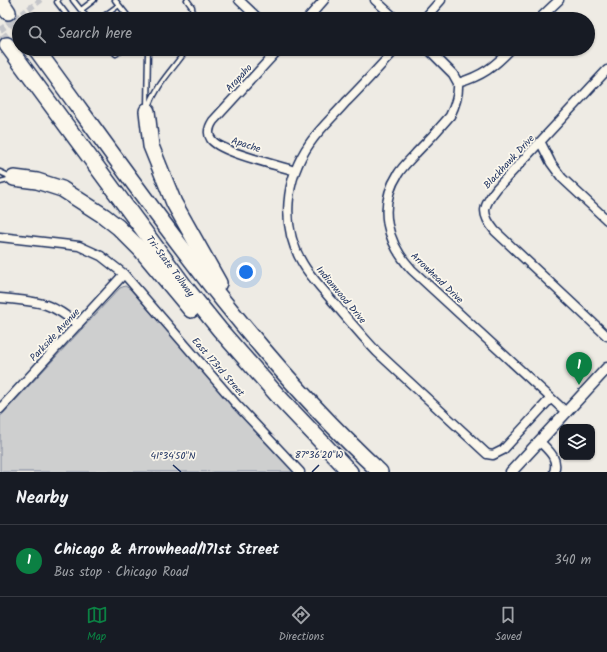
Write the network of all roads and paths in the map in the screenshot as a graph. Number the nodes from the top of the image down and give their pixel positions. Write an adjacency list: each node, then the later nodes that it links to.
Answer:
1 (74, 0): 12 (lane)
2 (94, 0): 12 (lane)
3 (116, 0): 11 (lane)
4 (187, 0): 16 (lane)
5 (239, 0): 17 (street)
6 (324, 0): 18 (street)
7 (375, 0): 19 (street)
8 (441, 0): 20 (street)
9 (558, 0): 21 (street)
10 (58, 1): 13 (lane)
11 (119, 5): 14 (lane); 15 (lane)
12 (81, 10)
13 (65, 12)
14 (110, 12)
15 (124, 12)
16 (192, 12)
17 (252, 12)
18 (313, 12)
19 (388, 12)
20 (430, 12)
21 (546, 12)
22 (7, 45): 23 (highway, Tri-State Tollway)
23 (12, 52)
24 (15, 56): 48 (highway, Tri-State Tollway)
25 (41, 56): 44 (highway, Tri-State Tollway)
26 (148, 56): 34 (lane)
27 (181, 56): 34 (lane)
28 (273, 56): 35 (street, Arapaho)
29 (390, 56): 37 (street, Indianwood Drive)
30 (436, 56): 33 (street)
31 (504, 56): 33 (street)
32 (607, 70): 36 (street, Blackhawk Drive)
33 (458, 83): 49 (street, Arrowhead Drive)
34 (147, 111): 44 (highway)
35 (213, 121): 37 (street, Apache)
36 (540, 143): 40 (street); 46 (street, Blackhawk Drive)
37 (295, 171): 49 (street, Indianwood Drive)
38 (0, 172): 39 (lane)
39 (7, 180): 48 (highway)
40 (607, 220)
41 (0, 237): 42 (street, East 173rd Street)
42 (124, 274): 45 (street, Parkside Avenue); 53 (street, East 173rd Street)
43 (0, 298): 45 (street)
44 (240, 321): 55 (highway, Tri-State Tollway)
45 (78, 325): 50 (street, Parkside Avenue)
46 (607, 336)
47 (607, 368): 51 (street)
48 (279, 397): 54 (highway, Tri-State Tollway)
49 (551, 398): 51 (street, Arrowhead Drive)
50 (0, 409)
51 (566, 412): 52 (street)
52 (539, 441): 56 (street); 57 (street)
53 (300, 472)
54 (350, 472)
55 (380, 472)
56 (511, 472)
57 (554, 472)

